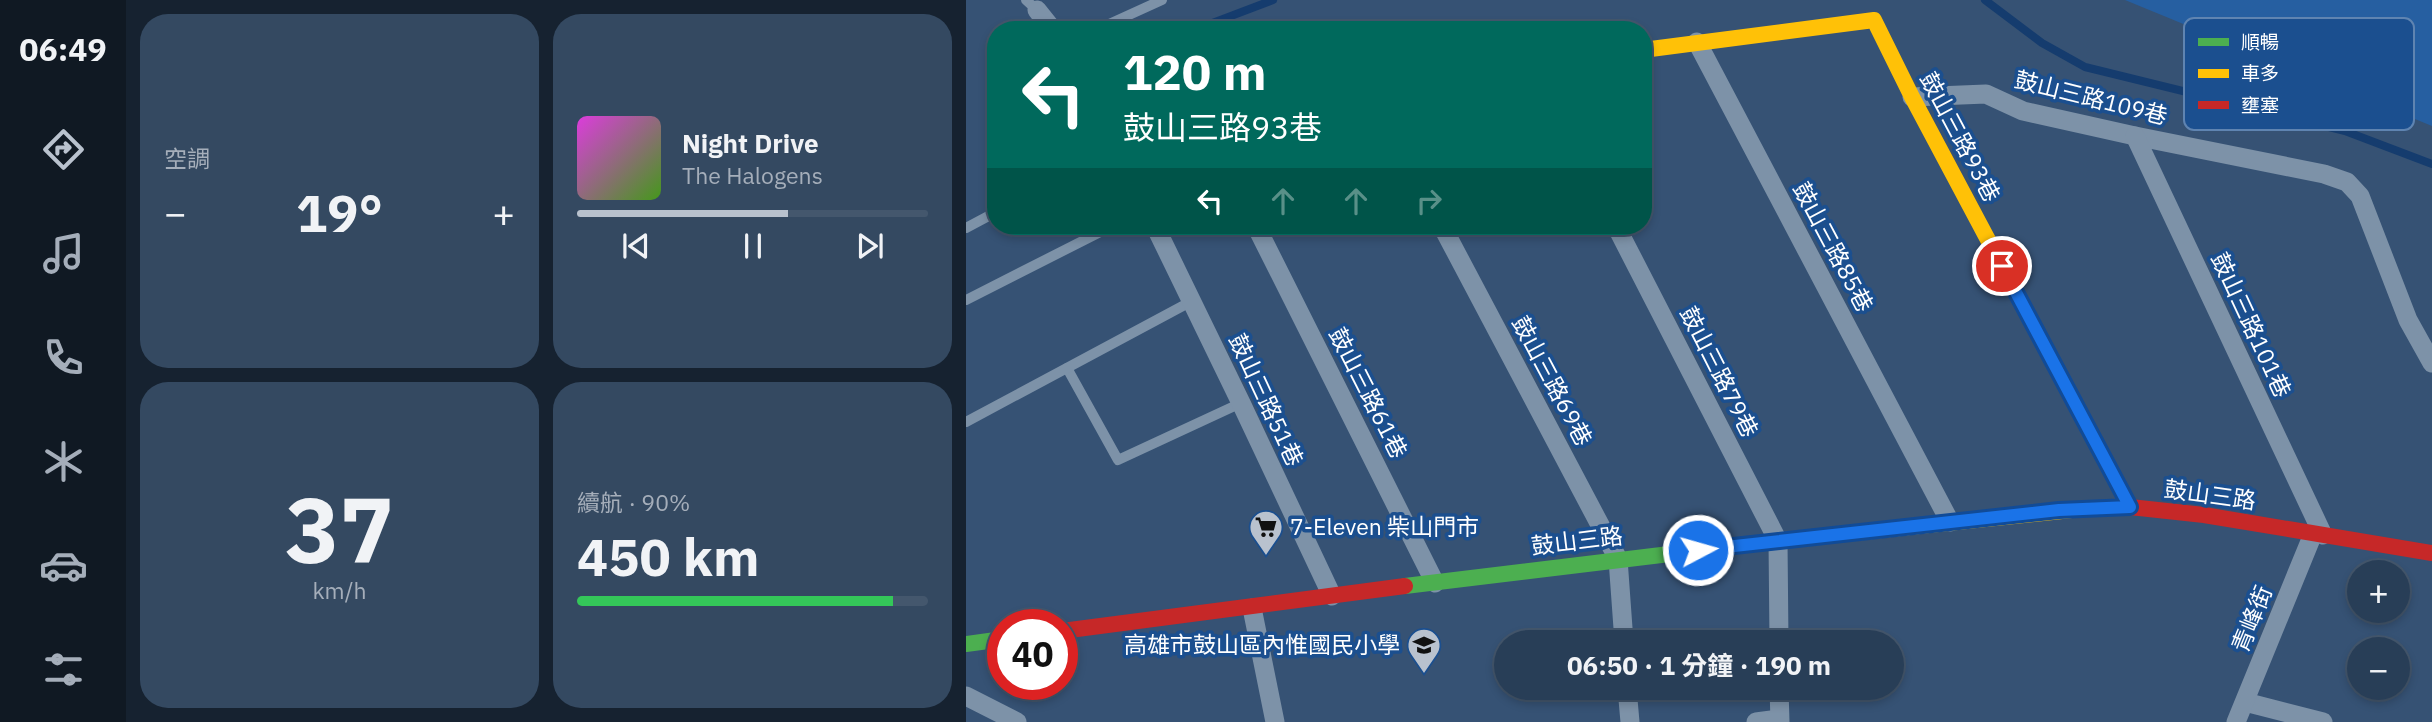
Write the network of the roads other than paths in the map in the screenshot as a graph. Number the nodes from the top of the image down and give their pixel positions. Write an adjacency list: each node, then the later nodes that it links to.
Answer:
1 (1162, 0): 4 (lane)
2 (1031, 5): 3 (street)
3 (1045, 21)
4 (1116, 21)
5 (1697, 42): 6 (street); 7 (street, 鼓山三路93巷); 23 (street, 鼓山三路85巷)
6 (1652, 49)
7 (1912, 97): 8 (street, 鼓山三路109巷); 22 (street, 鼓山三路93巷)
8 (2135, 136): 18 (street, 鼓山三路109巷); 24 (street, 鼓山三路101巷)
9 (987, 217): 10 (lane)
10 (966, 228)
11 (1094, 235): 16 (lane)
12 (1159, 235): 17 (street, 鼓山三路51巷)
13 (1261, 235): 28 (street, 鼓山三路61巷)
14 (1447, 235): 27 (street, 鼓山三路69巷)
15 (1620, 235): 25 (street, 鼓山三路79巷)
16 (966, 300)
17 (1192, 301): 19 (lane); 20 (street, 鼓山三路51巷)
18 (2432, 363)
19 (1067, 368): 20 (lane); 21 (lane)
20 (1241, 402): 29 (street, 鼓山三路51巷)
21 (966, 422)
22 (2130, 507): 23 (street, 鼓山三路); 24 (street, 鼓山三路)
23 (1950, 522): 25 (street, 鼓山三路)
24 (2318, 534): 26 (street, 鼓山三路); 39 (street, 青峰街)
25 (1778, 541): 27 (street, 鼓山三路); 33 (street)
26 (2432, 553)
27 (1618, 559): 28 (street, 鼓山三路); 32 (street)
28 (1435, 583): 29 (street, 鼓山三路)
29 (1332, 596): 30 (street, 鼓山三路)
30 (1252, 608): 31 (street, 鼓山三路); 42 (street)
31 (1078, 629)
32 (1623, 630)
33 (1779, 630)
34 (987, 641): 35 (street)
35 (966, 644)
36 (966, 696): 41 (street)
37 (1628, 700): 43 (street)
38 (1779, 700): 40 (street)
39 (2245, 702): 45 (street, 青峰街); 46 (street)
40 (1780, 721): 44 (street)
41 (1017, 722)
42 (1275, 722)
43 (1630, 722)
44 (1756, 722)
45 (2236, 722)
46 (2323, 722)

